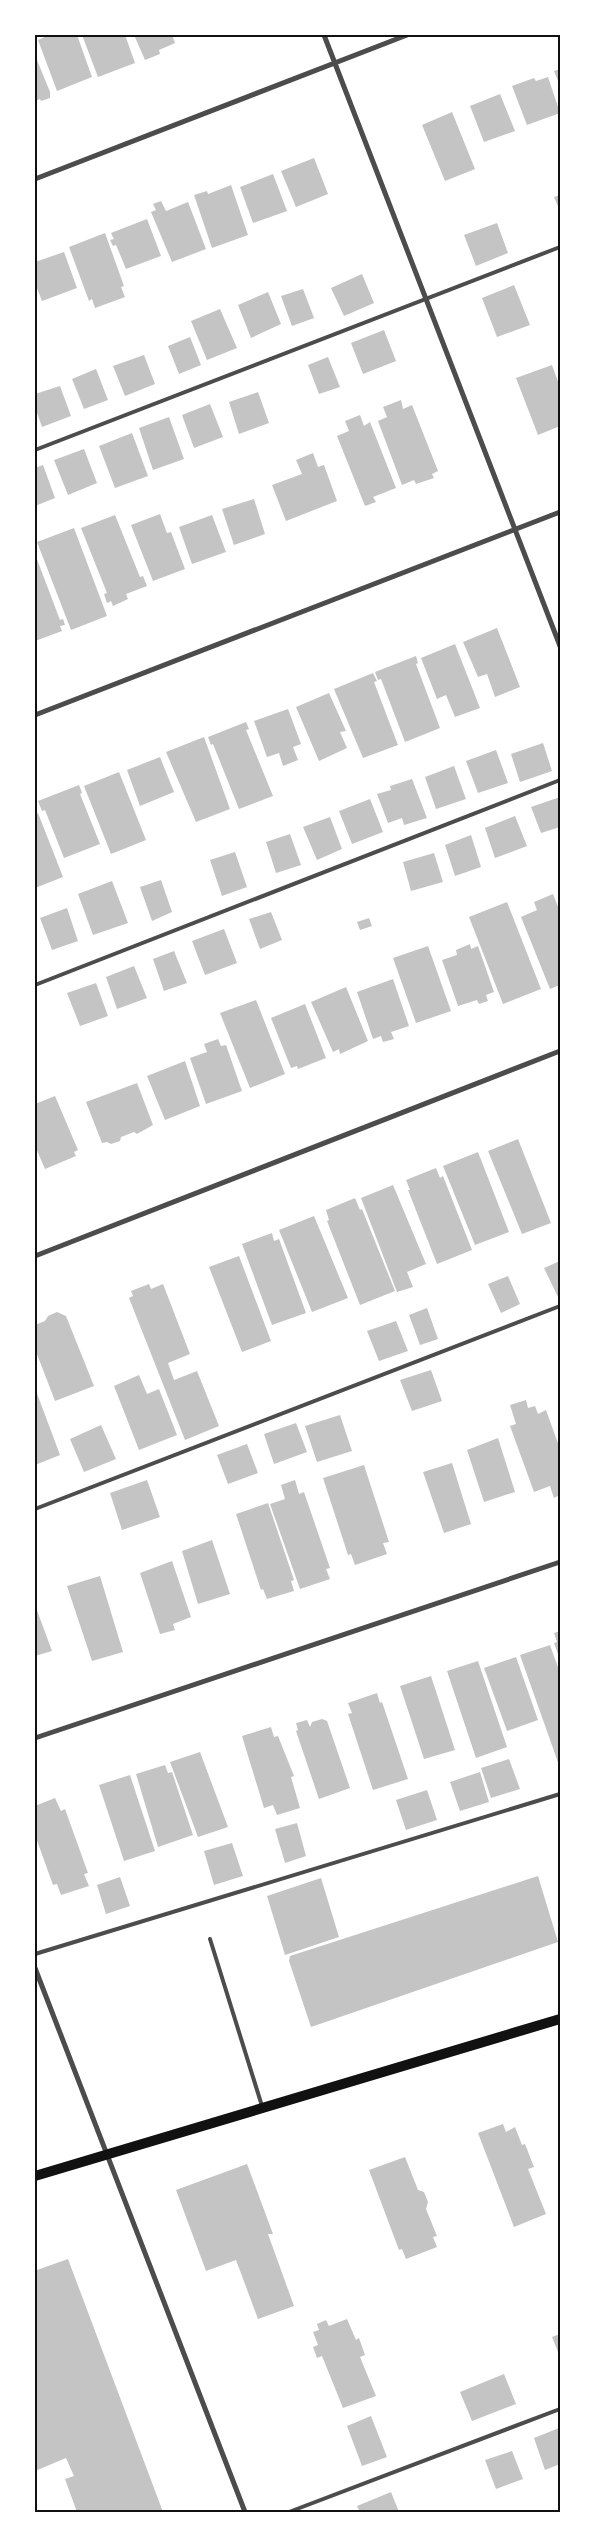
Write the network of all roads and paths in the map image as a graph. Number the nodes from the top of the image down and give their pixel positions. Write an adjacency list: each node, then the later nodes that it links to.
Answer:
1 (324, 35): 3 (street)
2 (407, 35): 3 (street)
3 (335, 63): 4 (street); 6 (street)
4 (35, 179)
5 (560, 247): 6 (lane)
6 (427, 300): 7 (lane); 9 (street)
7 (35, 450)
8 (560, 512): 9 (street)
9 (515, 529): 10 (street); 11 (street)
10 (560, 646)
11 (35, 715)
12 (560, 780): 13 (lane)
13 (35, 985)
14 (560, 1051): 15 (street)
15 (35, 1256)
16 (560, 1306): 17 (lane)
17 (35, 1509)
18 (560, 1562): 19 (street)
19 (35, 1738)
20 (560, 1794): 22 (lane)
21 (210, 1939): 25 (lane)
22 (35, 1954)
23 (35, 1968): 26 (street)
24 (560, 2019): 25 (main road)
25 (262, 2108): 26 (main road)
26 (107, 2155): 27 (main road); 29 (street)
27 (35, 2176)
28 (560, 2409): 30 (lane)
29 (244, 2512)
30 (289, 2512)

